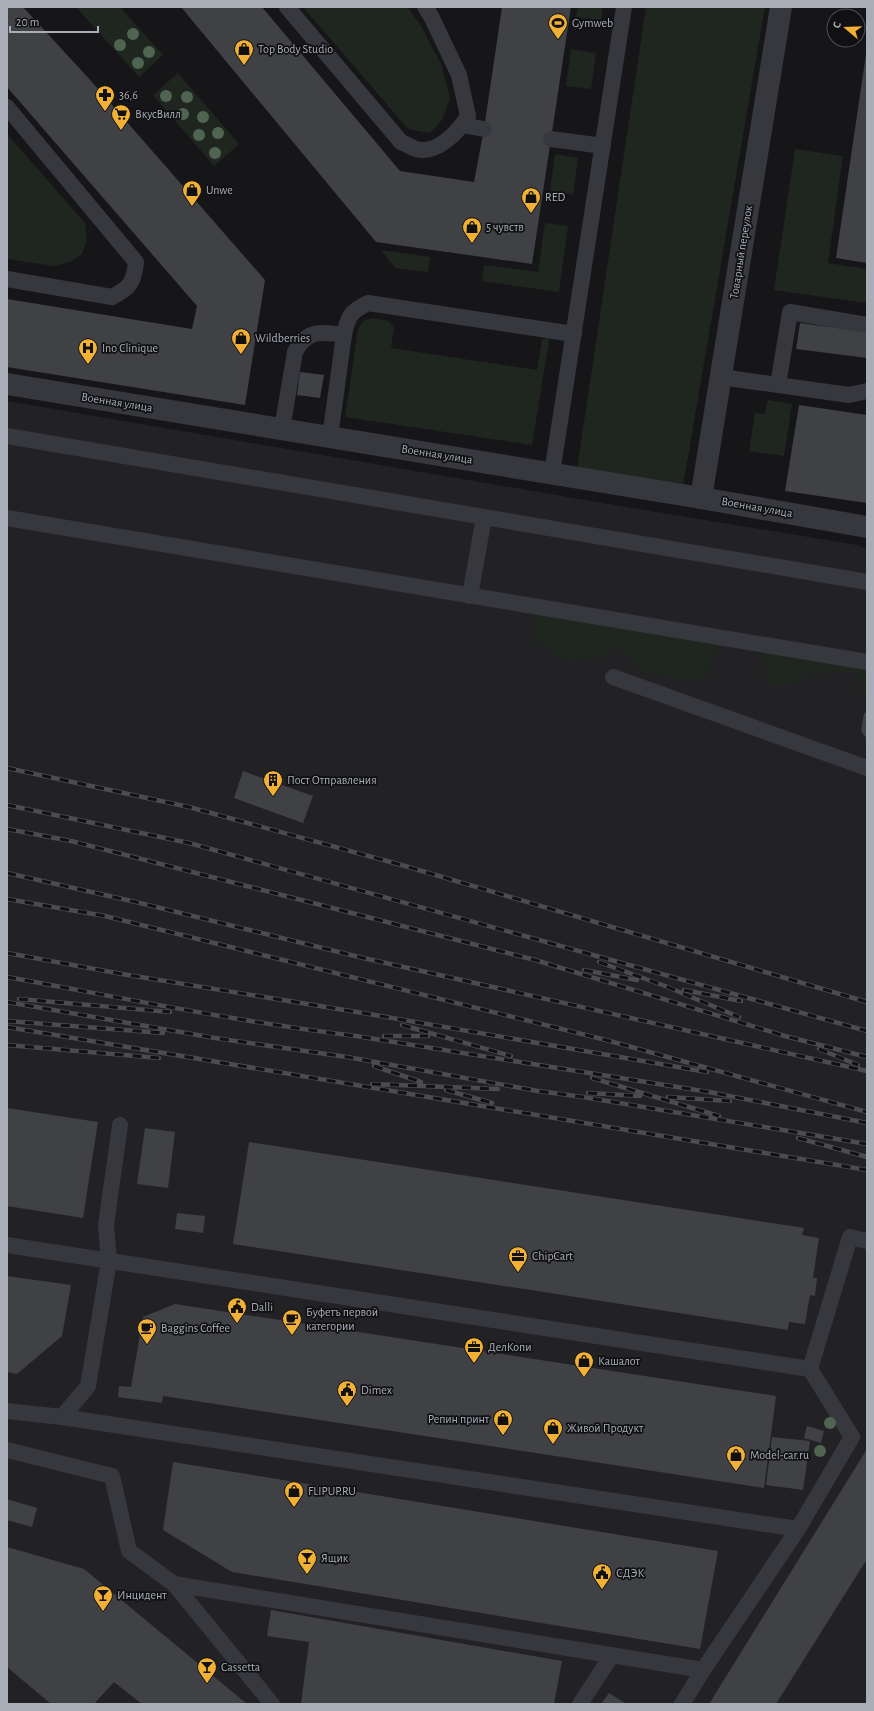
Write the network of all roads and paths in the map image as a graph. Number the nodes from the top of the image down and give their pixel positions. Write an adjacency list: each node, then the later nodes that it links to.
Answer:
1 (287, 7): 6 (lane)
2 (425, 7): 6 (lane)
3 (624, 7): 9 (lane)
4 (781, 7): 14 (street, Товарный переулок)
5 (7, 107): 10 (lane)
6 (462, 125): 7 (lane)
7 (484, 129)
8 (551, 139): 9 (lane)
9 (603, 146): 12 (lane)
10 (7, 280)
11 (867, 325): 16 (lane)
12 (574, 334): 13 (lane); 21 (lane)
13 (344, 335): 18 (lane); 20 (lane)
14 (721, 377): 16 (lane); 22 (street, Товарный переулок)
15 (7, 384): 18 (street, Военная улица)
16 (778, 385): 17 (lane)
17 (867, 391)
18 (282, 429): 20 (street, Военная улица)
19 (7, 436): 23 (lane)
20 (330, 437): 21 (street, Военная улица)
21 (552, 473): 22 (street, Военная улица)
22 (701, 498): 25 (street, Военная улица)
23 (484, 516): 26 (lane); 27 (lane)
24 (7, 518): 27 (lane)
25 (867, 526)
26 (867, 582)
27 (470, 596): 28 (lane)
28 (867, 662)
29 (613, 677): 30 (lane)
30 (867, 768)
31 (120, 1125): 34 (lane)
32 (867, 1241): 35 (lane)
33 (7, 1245): 34 (lane)
34 (109, 1261): 35 (lane); 37 (lane)
35 (810, 1369): 39 (lane)
36 (7, 1411): 37 (lane)
37 (62, 1417): 39 (lane)
38 (7, 1450): 40 (lane)
39 (798, 1529): 42 (lane)
40 (174, 1584): 41 (lane); 43 (lane)
41 (612, 1655): 42 (lane); 44 (lane)
42 (703, 1670): 45 (lane)
43 (272, 1704)
44 (580, 1704)
45 (682, 1704)

